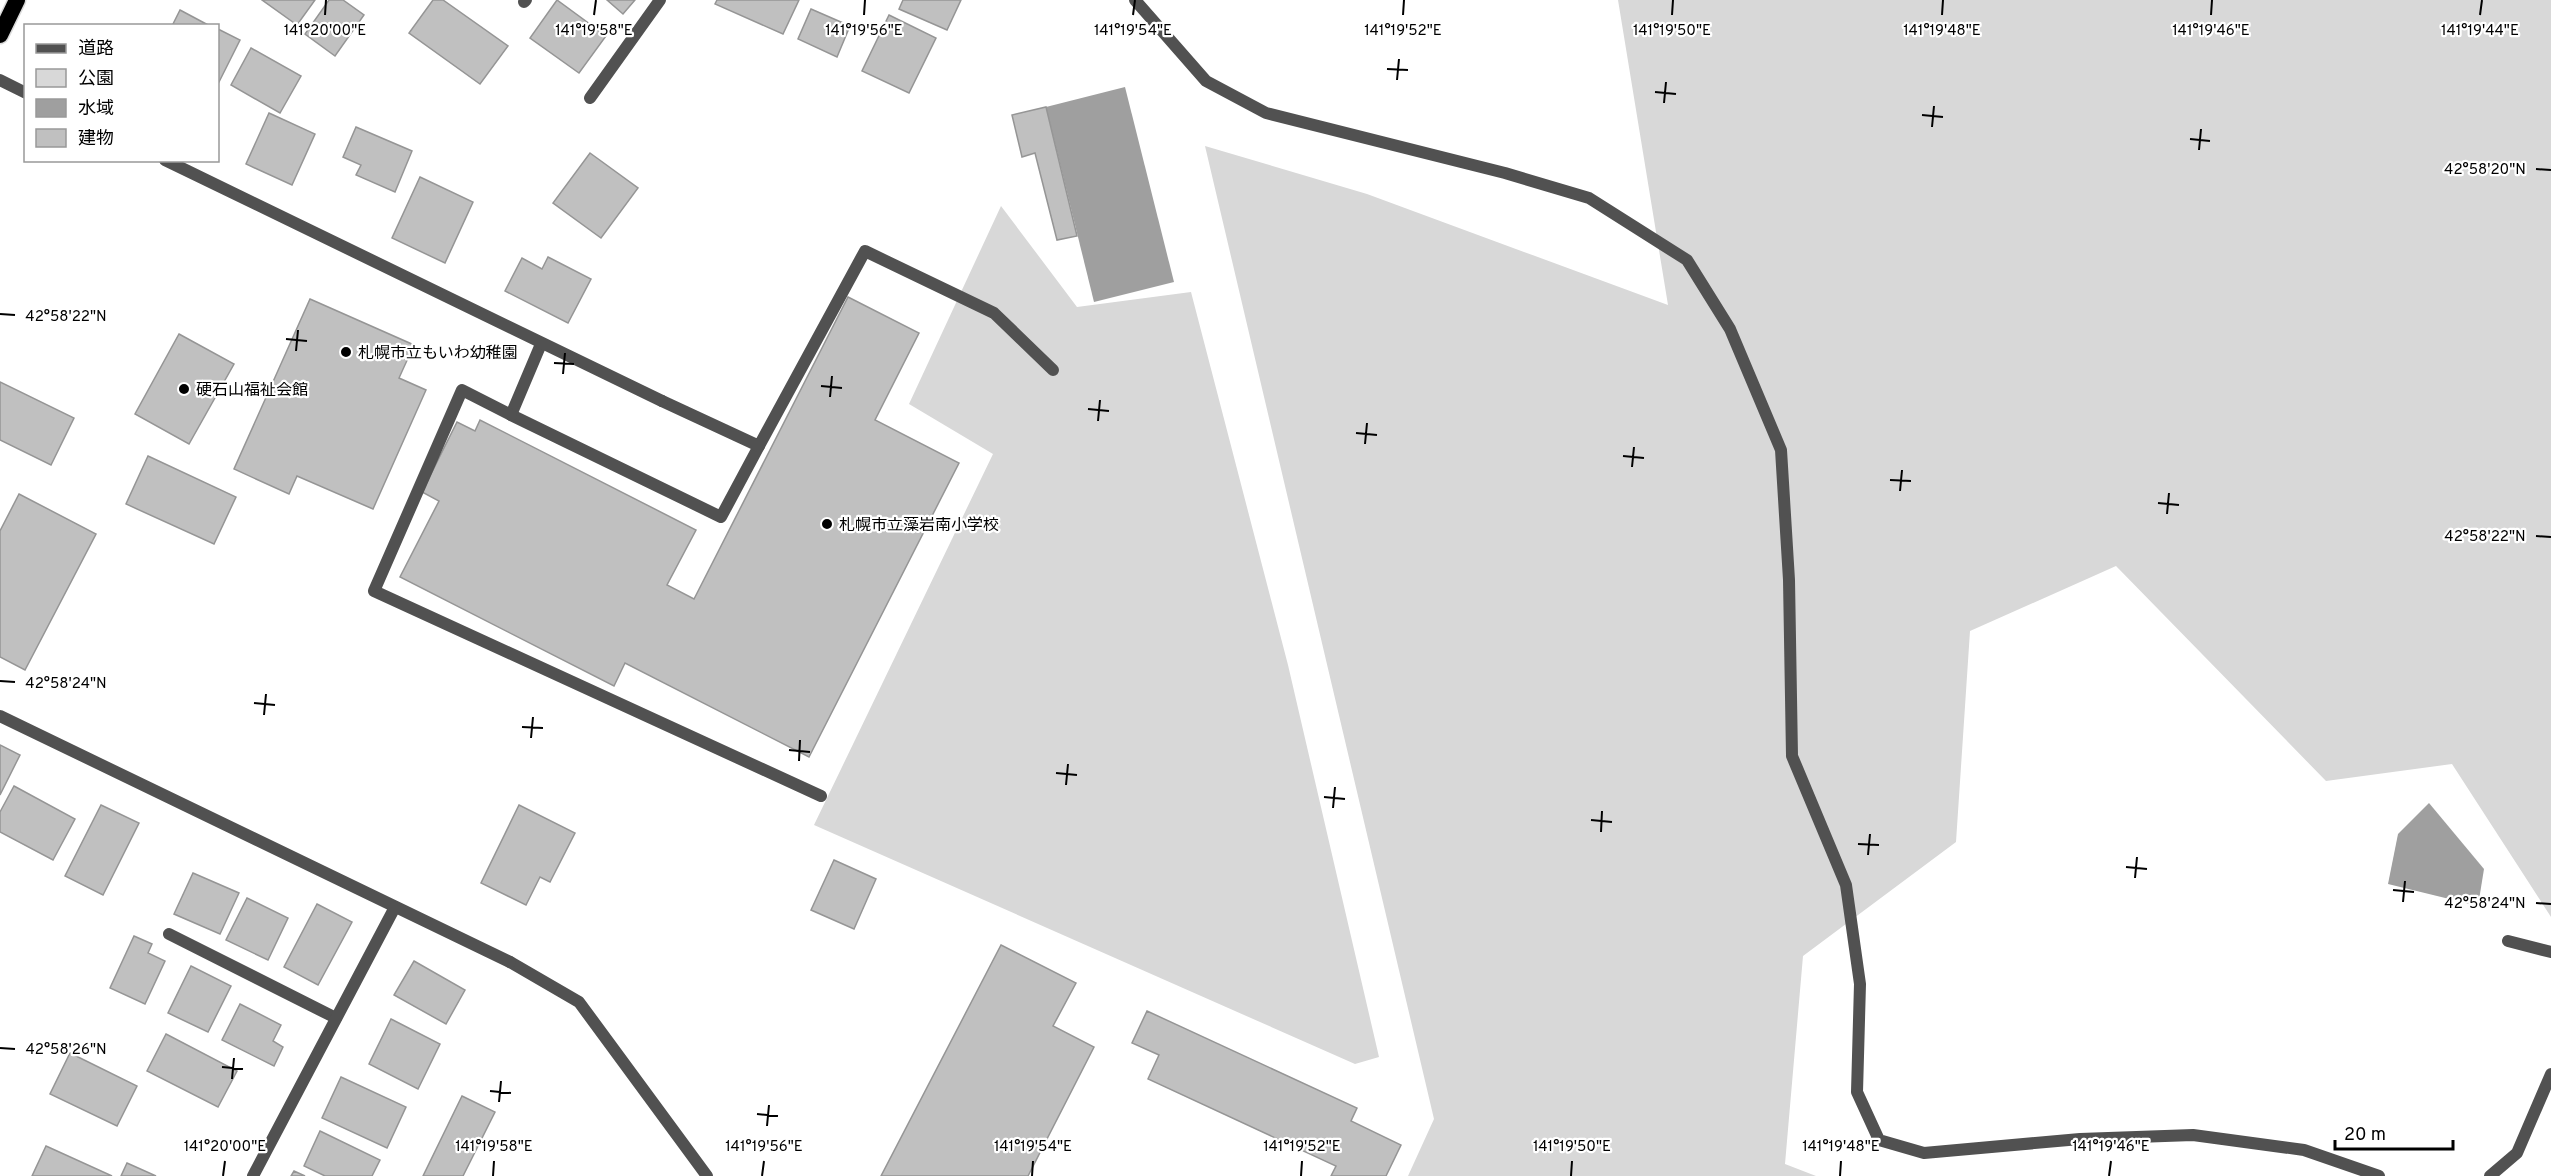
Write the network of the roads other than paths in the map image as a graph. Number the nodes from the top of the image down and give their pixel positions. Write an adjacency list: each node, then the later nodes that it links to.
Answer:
1 (17, 0): 4 (highway)
2 (660, 0): 7 (street)
3 (1135, 0): 23 (street)
4 (0, 35)
5 (0, 80): 6 (street)
6 (24, 92)
7 (590, 98)
8 (169, 162): 9 (street)
9 (541, 344): 11 (street); 12 (street)
10 (1053, 370): 12 (street)
11 (511, 415): 12 (street); 14 (street)
12 (759, 446)
13 (0, 716): 15 (street)
14 (821, 796)
15 (395, 907): 19 (street); 22 (street)
16 (169, 934): 19 (street)
17 (2508, 940): 18 (street)
18 (2551, 952)
19 (336, 1018): 21 (street)
20 (2551, 1074): 24 (street)
21 (253, 1176)
22 (707, 1176)
23 (2379, 1176)
24 (2490, 1176)

